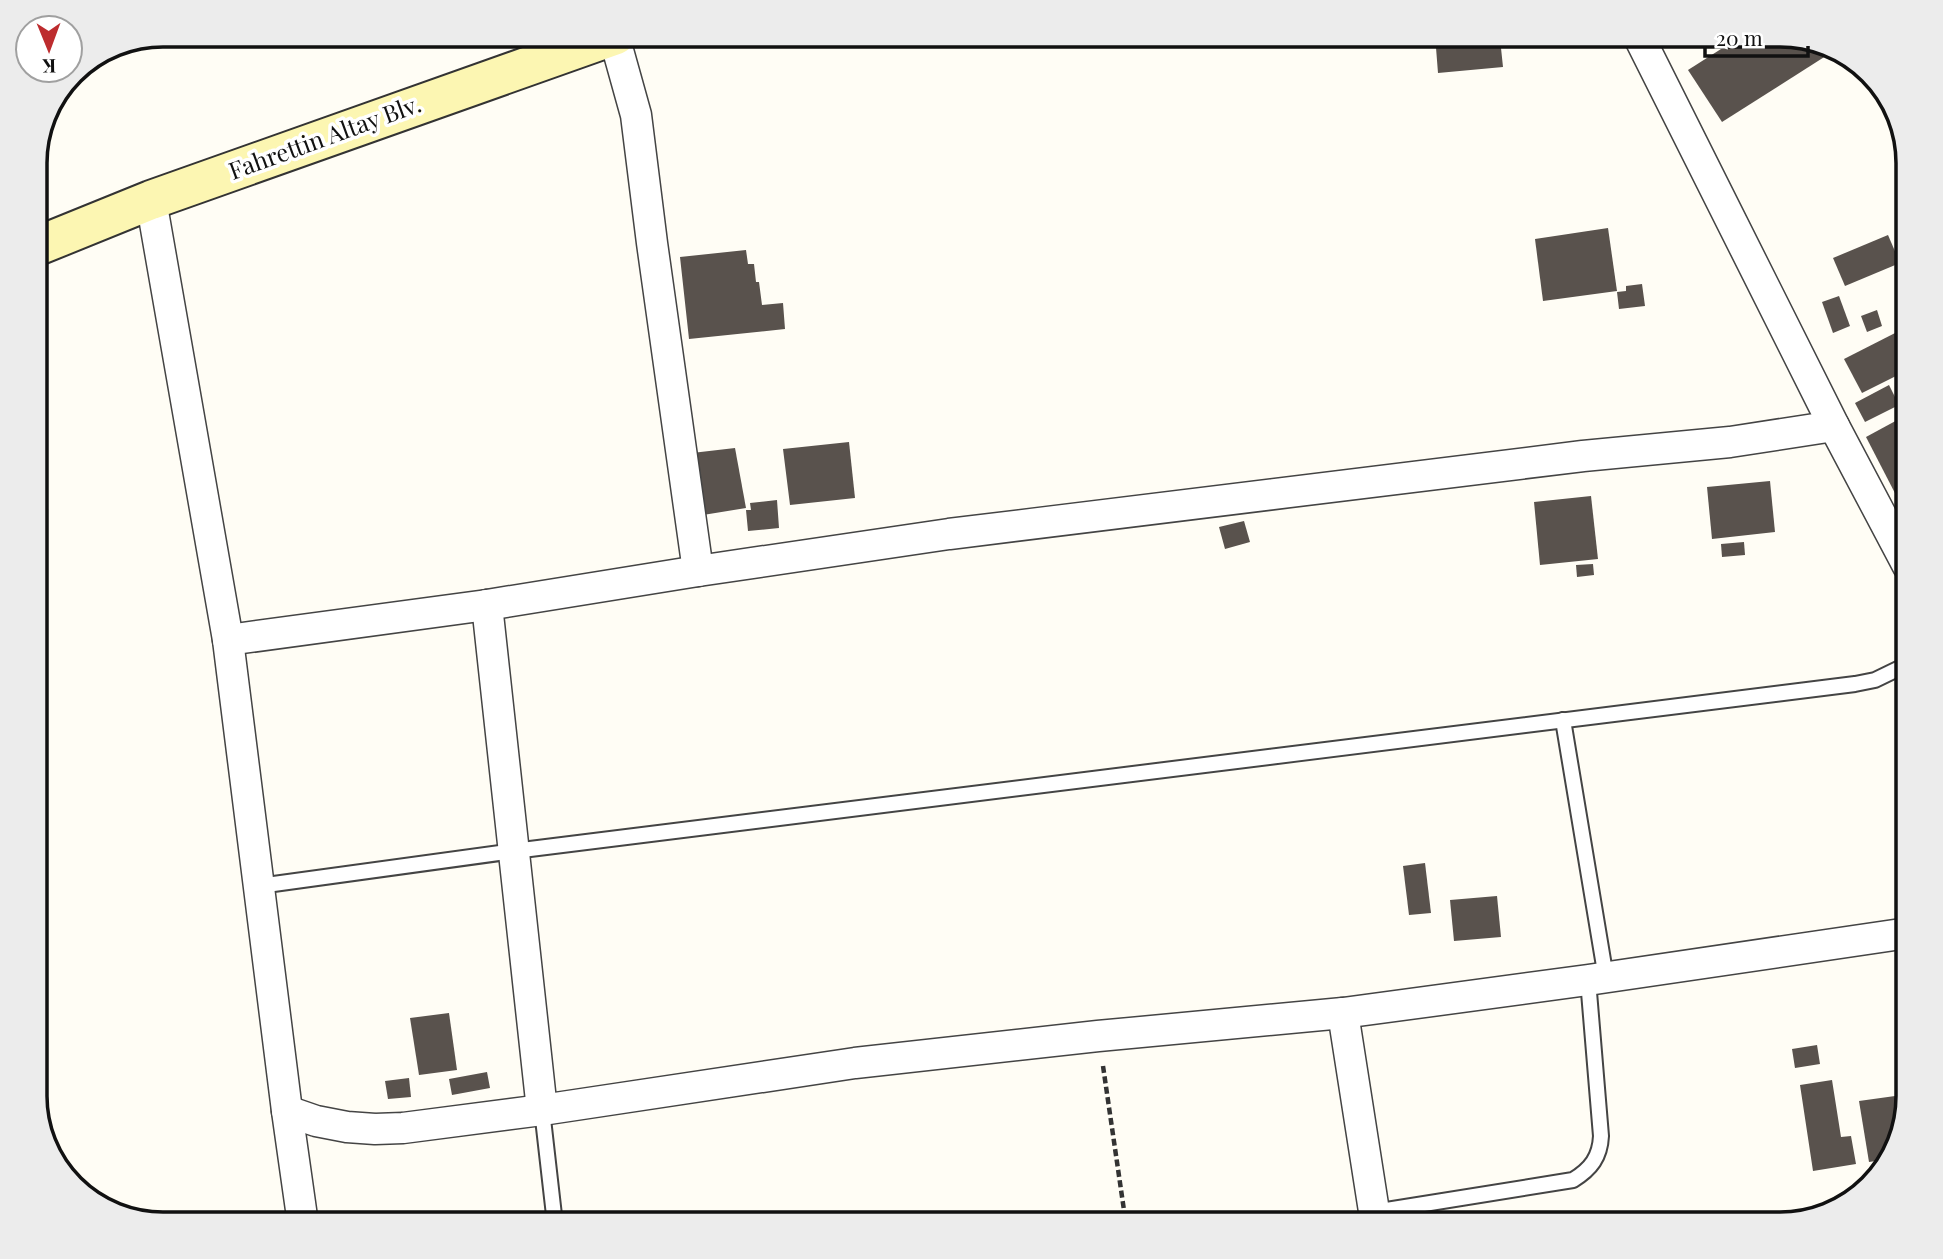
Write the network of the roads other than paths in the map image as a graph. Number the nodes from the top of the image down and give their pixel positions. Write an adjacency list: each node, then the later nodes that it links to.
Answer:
1 (581, 47): 4 (street, Fahrettin Altay Blv.)
2 (618, 47): 8 (street)
3 (1644, 47): 6 (street)
4 (151, 200): 5 (street, Fahrettin Altay Blv.); 10 (street)
5 (47, 242)
6 (1834, 426): 7 (street); 8 (street)
7 (1896, 543)
8 (698, 571): 9 (street)
9 (487, 605): 10 (street); 13 (street)
10 (229, 640): 14 (street)
11 (1896, 670): 12 (lane)
12 (1563, 720): 13 (lane); 16 (lane)
13 (514, 851): 14 (lane); 18 (street)
14 (259, 886): 19 (street)
15 (1896, 935): 16 (street)
16 (1597, 979): 17 (street); 23 (lane)
17 (1343, 1013): 18 (street); 22 (street)
18 (542, 1110): 19 (street); 21 (lane)
19 (287, 1111): 20 (street)
20 (301, 1212)
21 (554, 1212)
22 (1374, 1212)
23 (1406, 1212)

